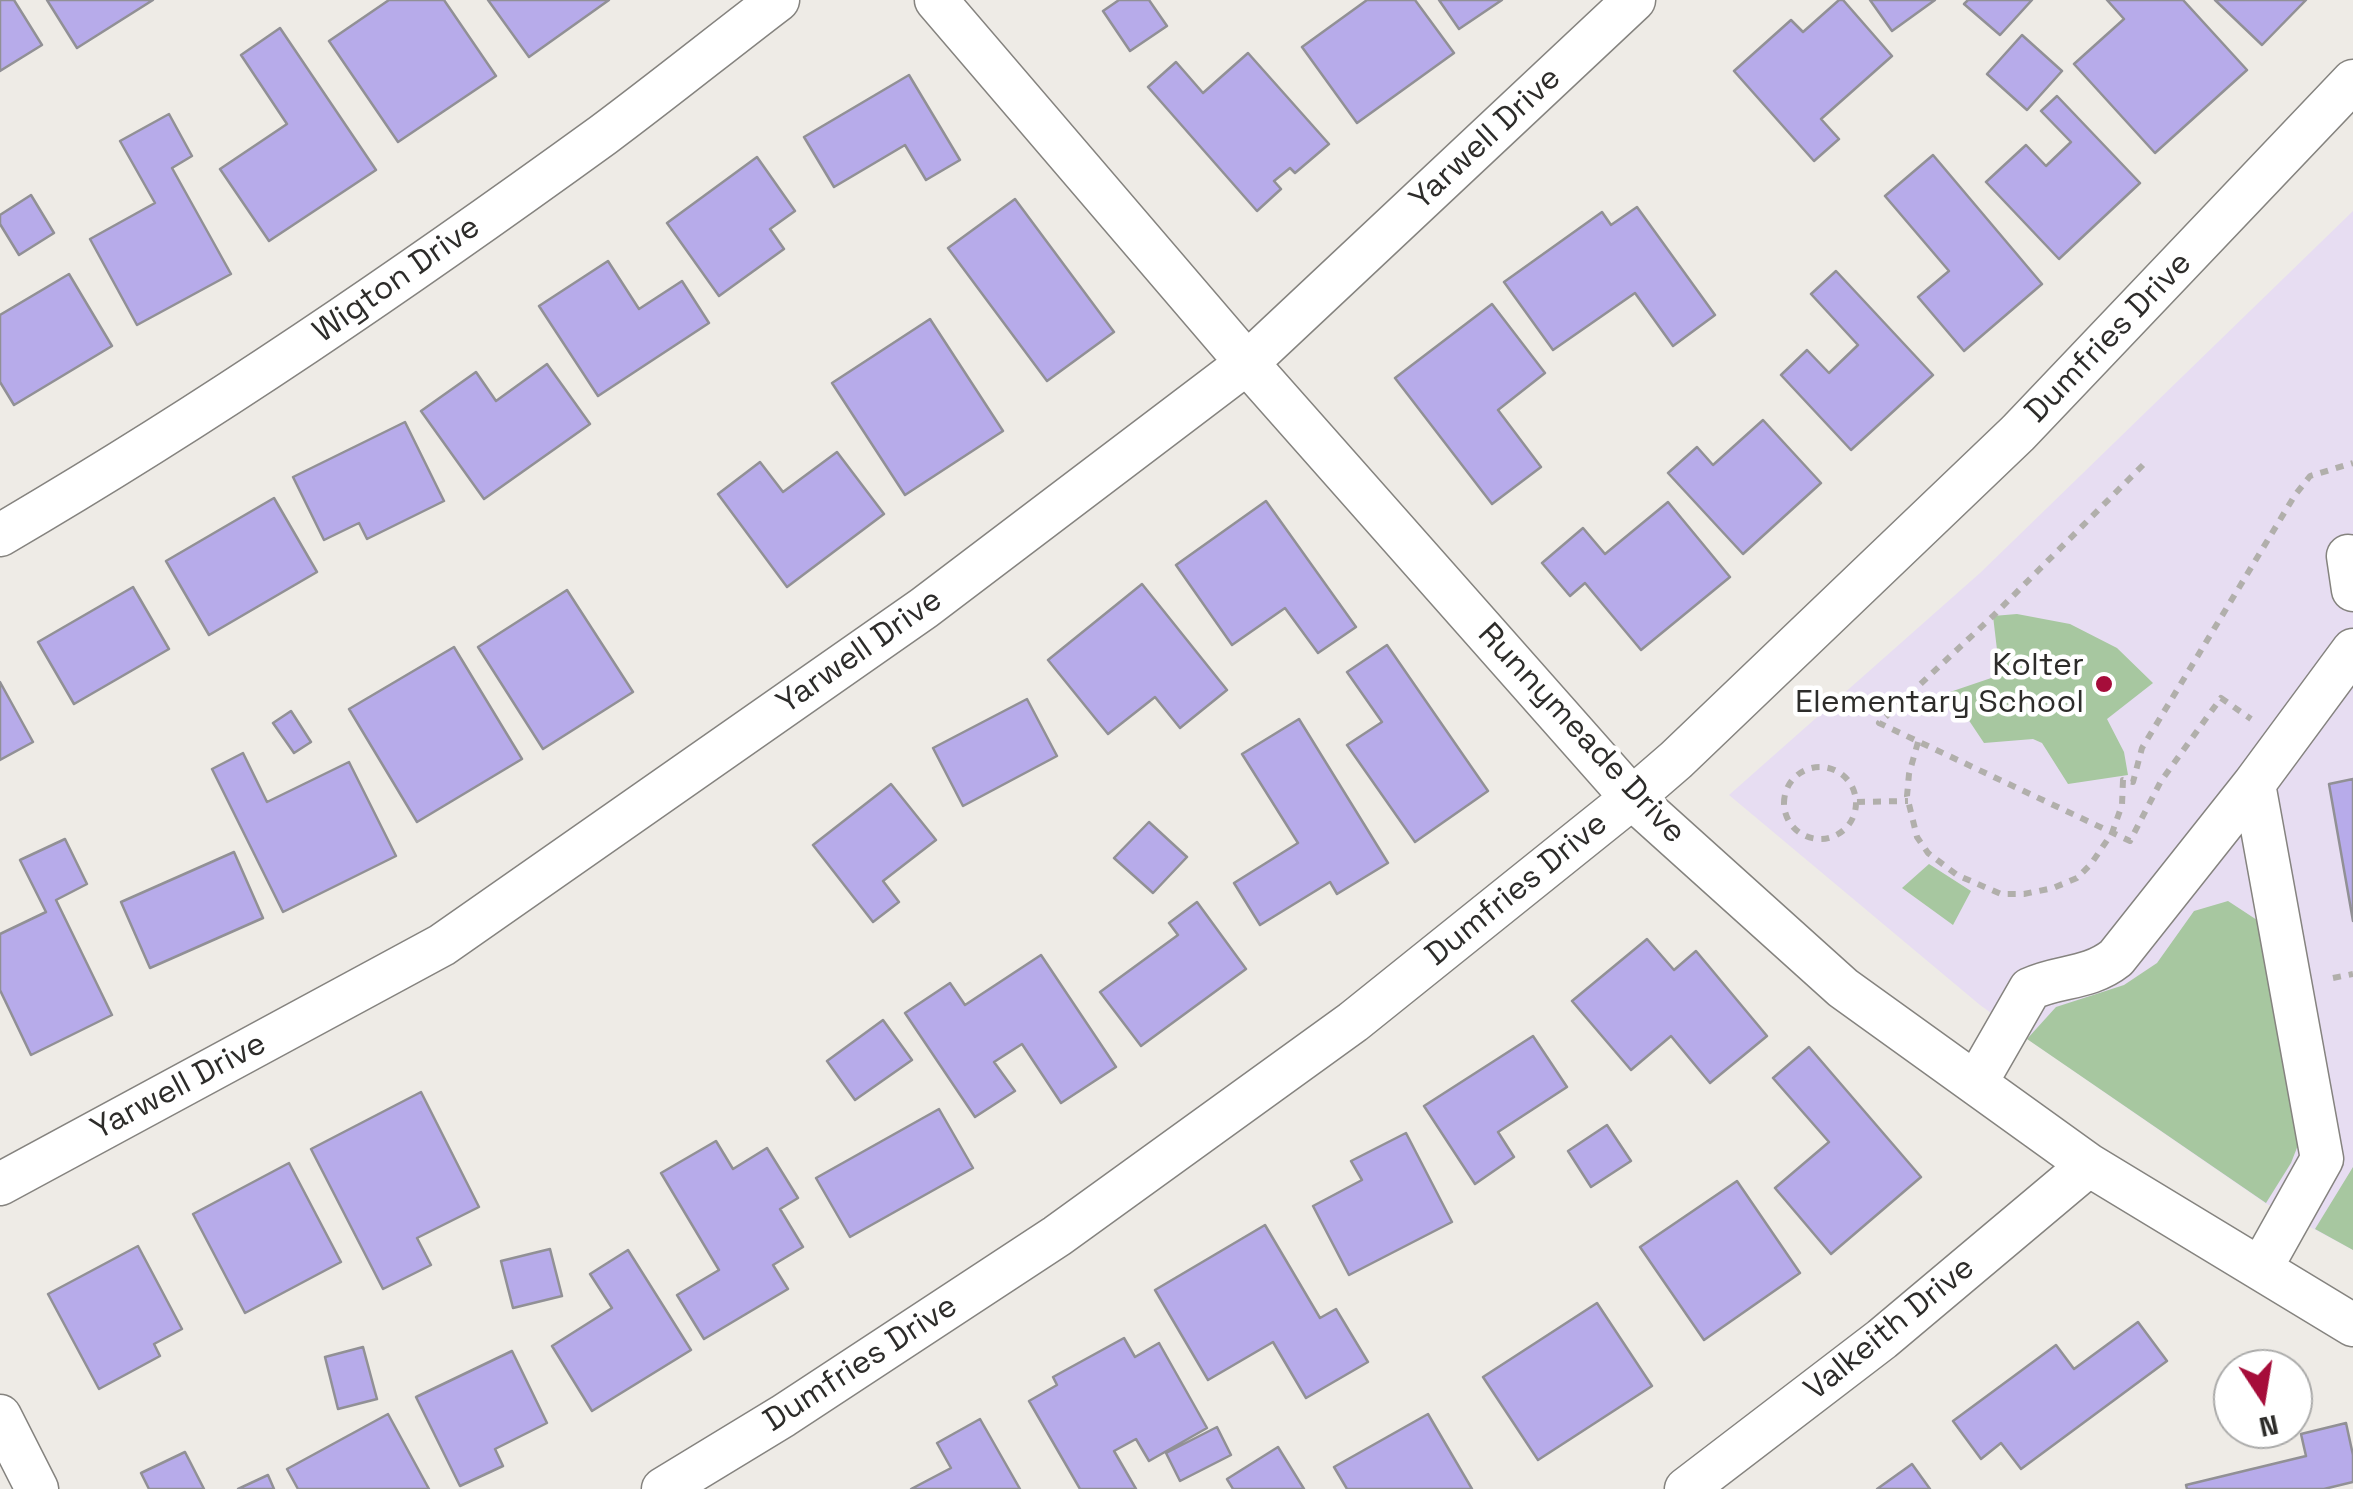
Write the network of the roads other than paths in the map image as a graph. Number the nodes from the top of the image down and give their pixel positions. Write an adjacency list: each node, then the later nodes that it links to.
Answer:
1 (778, 0): 6 (street, Wigton Drive)
2 (936, 0): 5 (street, Runnymeade Drive)
3 (1634, 0): 5 (street, Yarwell Drive)
4 (2353, 81): 9 (street, Dumfries Drive)
5 (1247, 363): 9 (street, Runnymeade Drive); 12 (street, Yarwell Drive)
6 (0, 535)
7 (2353, 650): 8 (street)
8 (2254, 784): 10 (street); 13 (street)
9 (1632, 798): 10 (street, Runnymeade Drive); 17 (street, Dumfries Drive)
10 (1976, 1083): 11 (street, Runnymeade Drive)
11 (2089, 1164): 13 (street, Runnymeade Drive); 18 (street, Valkeith Drive)
12 (0, 1184)
13 (2261, 1268): 14 (street, Runnymeade Drive)
14 (2353, 1326)
15 (0, 1416): 16 (street)
16 (38, 1489)
17 (663, 1489)
18 (1686, 1489)

